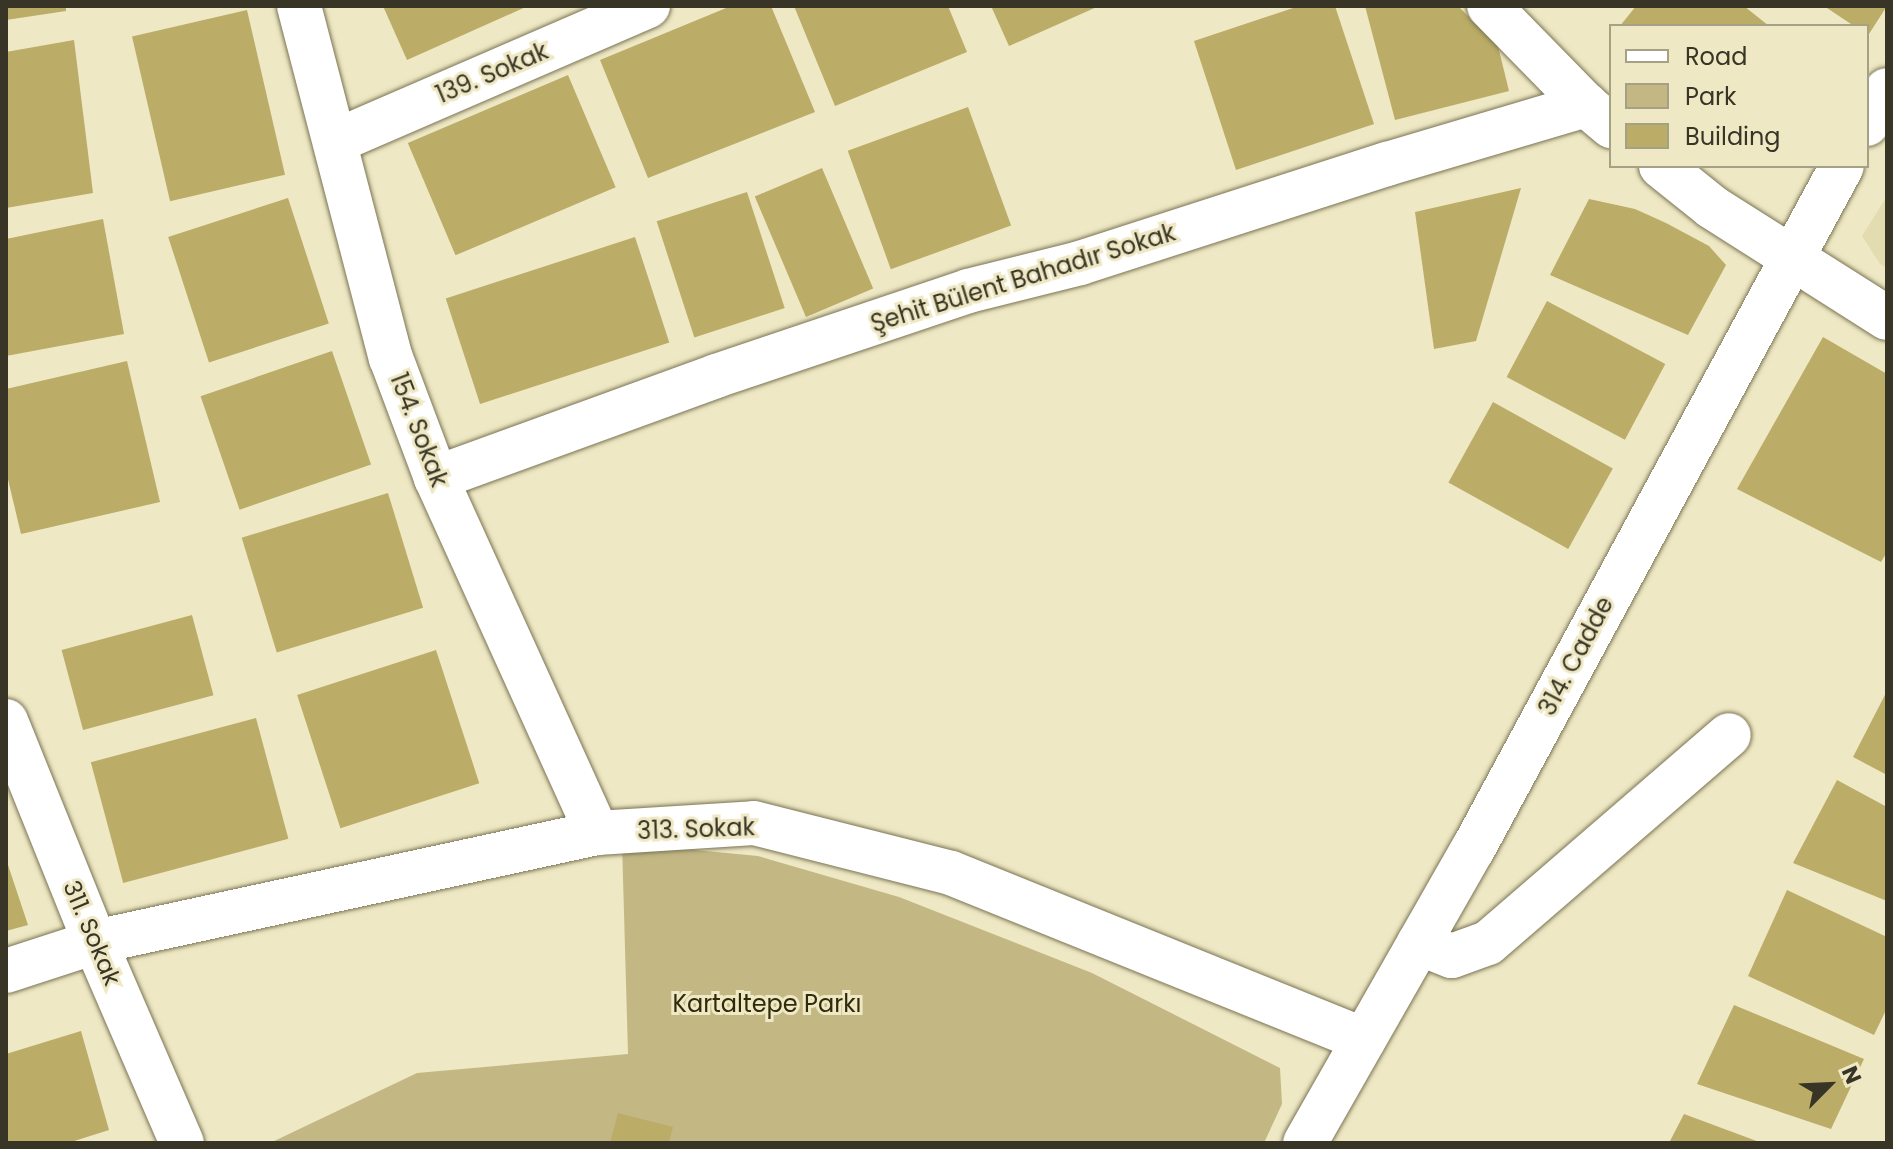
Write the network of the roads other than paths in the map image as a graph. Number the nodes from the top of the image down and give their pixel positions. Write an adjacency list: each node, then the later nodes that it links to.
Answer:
1 (299, 6): 7 (street, 154. Sokak)
2 (648, 6): 7 (street, 139. Sokak)
3 (1489, 6): 5 (street)
4 (1887, 90): 6 (street)
5 (1598, 116): 12 (street, Şehit Bülent Bahadır Sokak)
6 (1869, 121)
7 (336, 141): 12 (street, 154. Sokak)
8 (1663, 168): 10 (street)
9 (1841, 168): 10 (street, 314. Cadde)
10 (1790, 258): 11 (street); 17 (street, 314. Cadde)
11 (1887, 318)
12 (436, 478): 15 (street, 154. Sokak)
13 (6, 721): 16 (street, 311. Sokak)
14 (1729, 735): 17 (street)
15 (597, 833): 16 (street, 313. Sokak); 19 (street, 313. Sokak)
16 (95, 942): 18 (street, 313. Sokak); 20 (street, 311. Sokak)
17 (1419, 943): 19 (street, 314. Cadde)
18 (6, 971)
19 (1364, 1040): 21 (street, 314. Cadde)
20 (182, 1143)
21 (1305, 1143)

